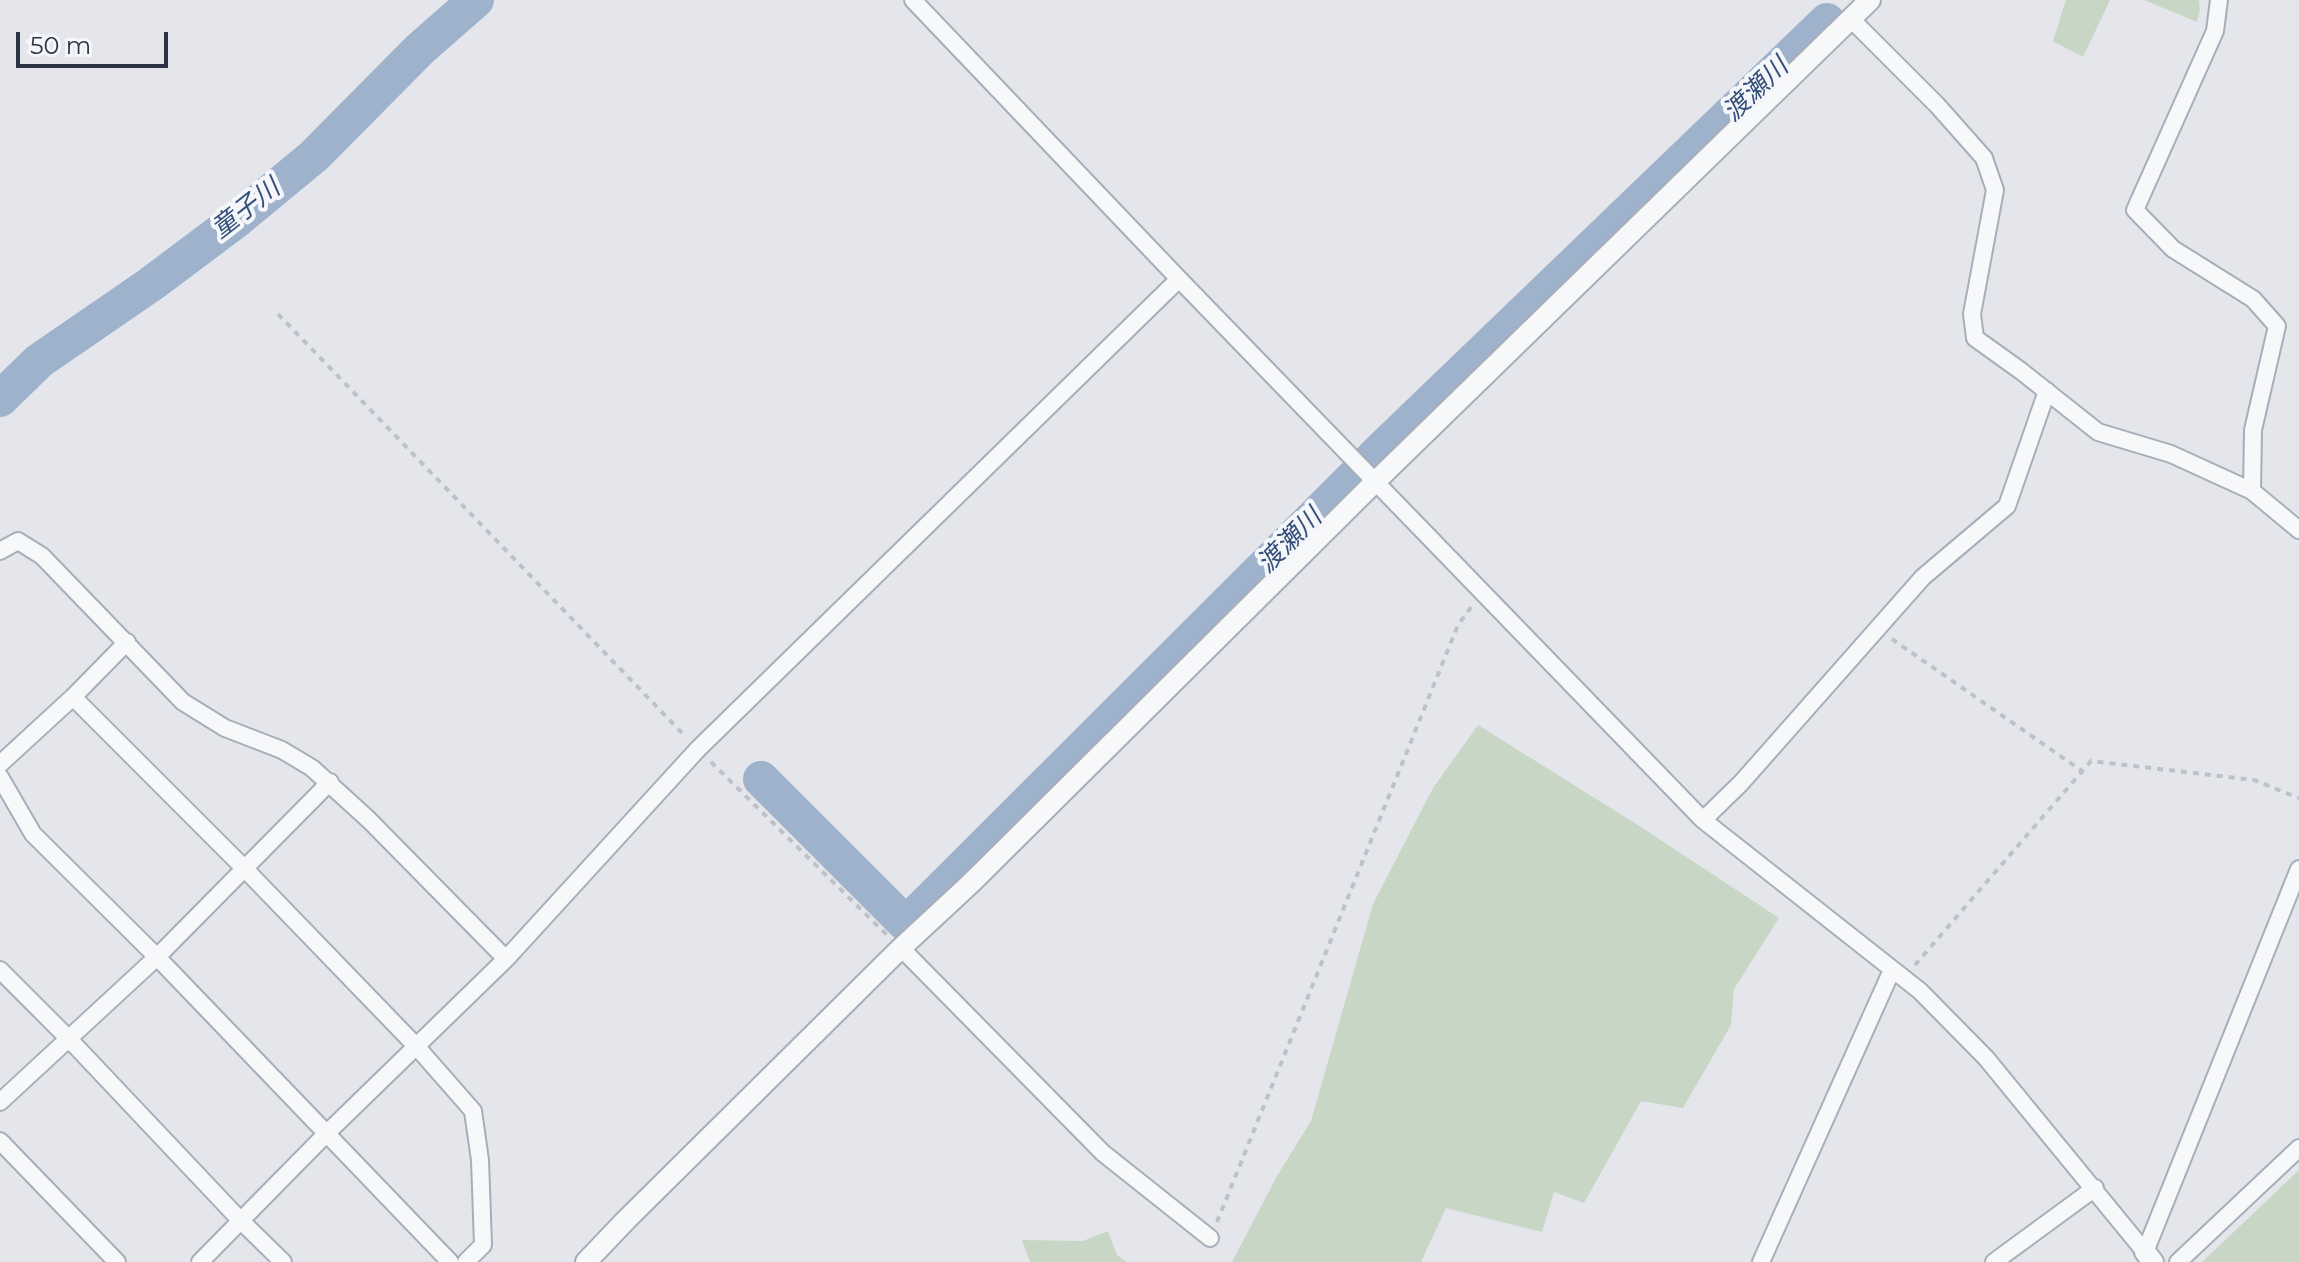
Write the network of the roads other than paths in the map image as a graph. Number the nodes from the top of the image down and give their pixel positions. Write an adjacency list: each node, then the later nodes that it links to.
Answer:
1 (913, 0): 5 (street)
2 (1870, 0): 4 (street)
3 (2219, 0): 8 (street)
4 (1851, 19): 6 (street); 7 (street)
5 (1179, 279): 7 (street); 21 (street)
6 (2047, 391): 8 (street); 16 (street)
7 (1376, 481): 16 (street); 19 (street)
8 (2252, 491): 9 (street)
9 (2299, 530)
10 (0, 551): 11 (street)
11 (127, 642): 12 (street); 15 (street)
12 (73, 697): 13 (street); 17 (street)
13 (0, 764)
14 (0, 777): 20 (street)
15 (330, 782): 17 (street); 21 (street)
16 (1703, 820): 23 (street)
17 (244, 868): 20 (street); 25 (street)
18 (2299, 869): 33 (street)
19 (901, 948): 32 (street); 39 (street)
20 (157, 957): 24 (street); 27 (street)
21 (506, 959): 25 (street)
22 (0, 970): 24 (street)
23 (1898, 974): 30 (street); 40 (street)
24 (69, 1039): 26 (street); 31 (street)
25 (416, 1046): 27 (street); 38 (street)
26 (0, 1102)
27 (327, 1133): 31 (street); 37 (street)
28 (0, 1141): 34 (street)
29 (2299, 1148): 42 (street)
30 (2095, 1188): 33 (street); 41 (street)
31 (241, 1221): 35 (street); 36 (street)
32 (1210, 1238)
33 (2149, 1257)
34 (117, 1262)
35 (200, 1262)
36 (283, 1262)
37 (450, 1262)
38 (466, 1262)
39 (586, 1262)
40 (1761, 1262)
41 (1994, 1262)
42 (2178, 1262)

